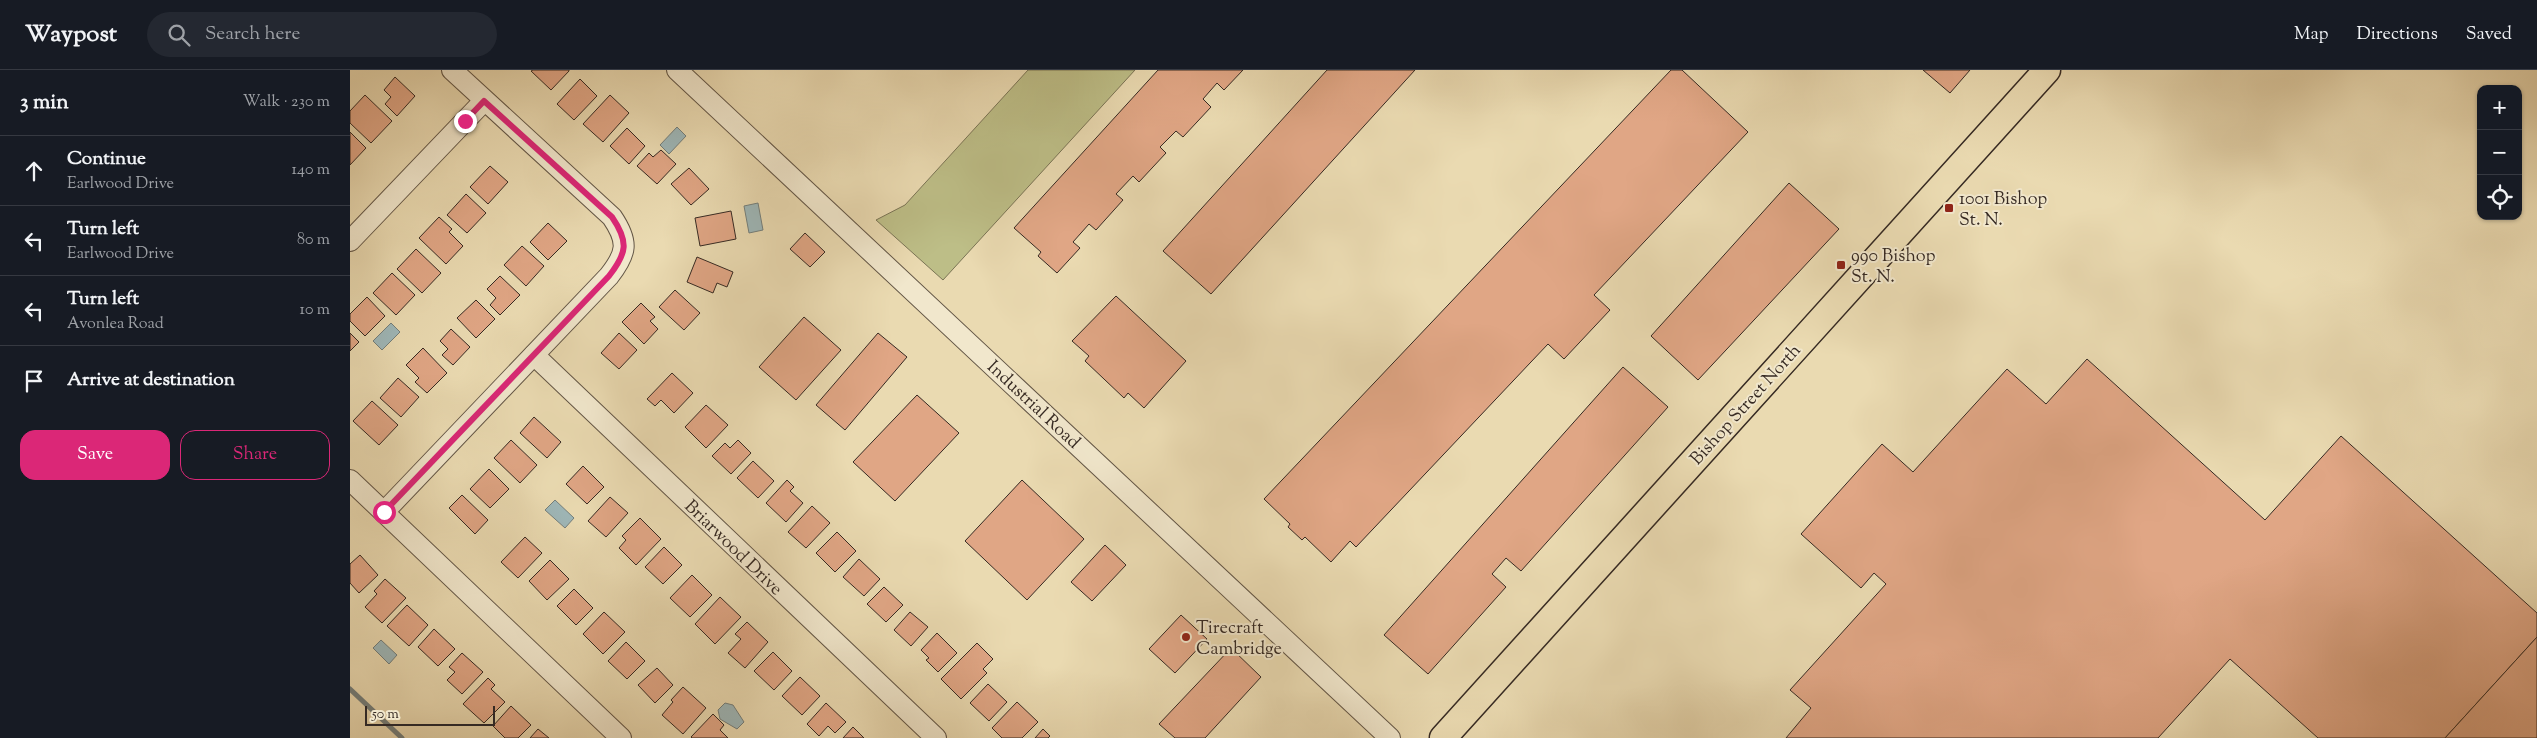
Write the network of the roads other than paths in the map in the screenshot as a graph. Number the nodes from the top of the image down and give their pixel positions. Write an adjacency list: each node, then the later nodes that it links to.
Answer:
1 (452, 70): 4 (street)
2 (677, 70): 11 (street, Industrial Road)
3 (2047, 70): 12 (main road, Bishop Street North)
4 (484, 101): 5 (street); 6 (street)
5 (350, 241)
6 (534, 355): 8 (street); 10 (street, Briarwood Drive)
7 (350, 480): 8 (street)
8 (384, 512): 9 (street)
9 (621, 738)
10 (936, 738)
11 (1390, 738)
12 (1443, 738)

